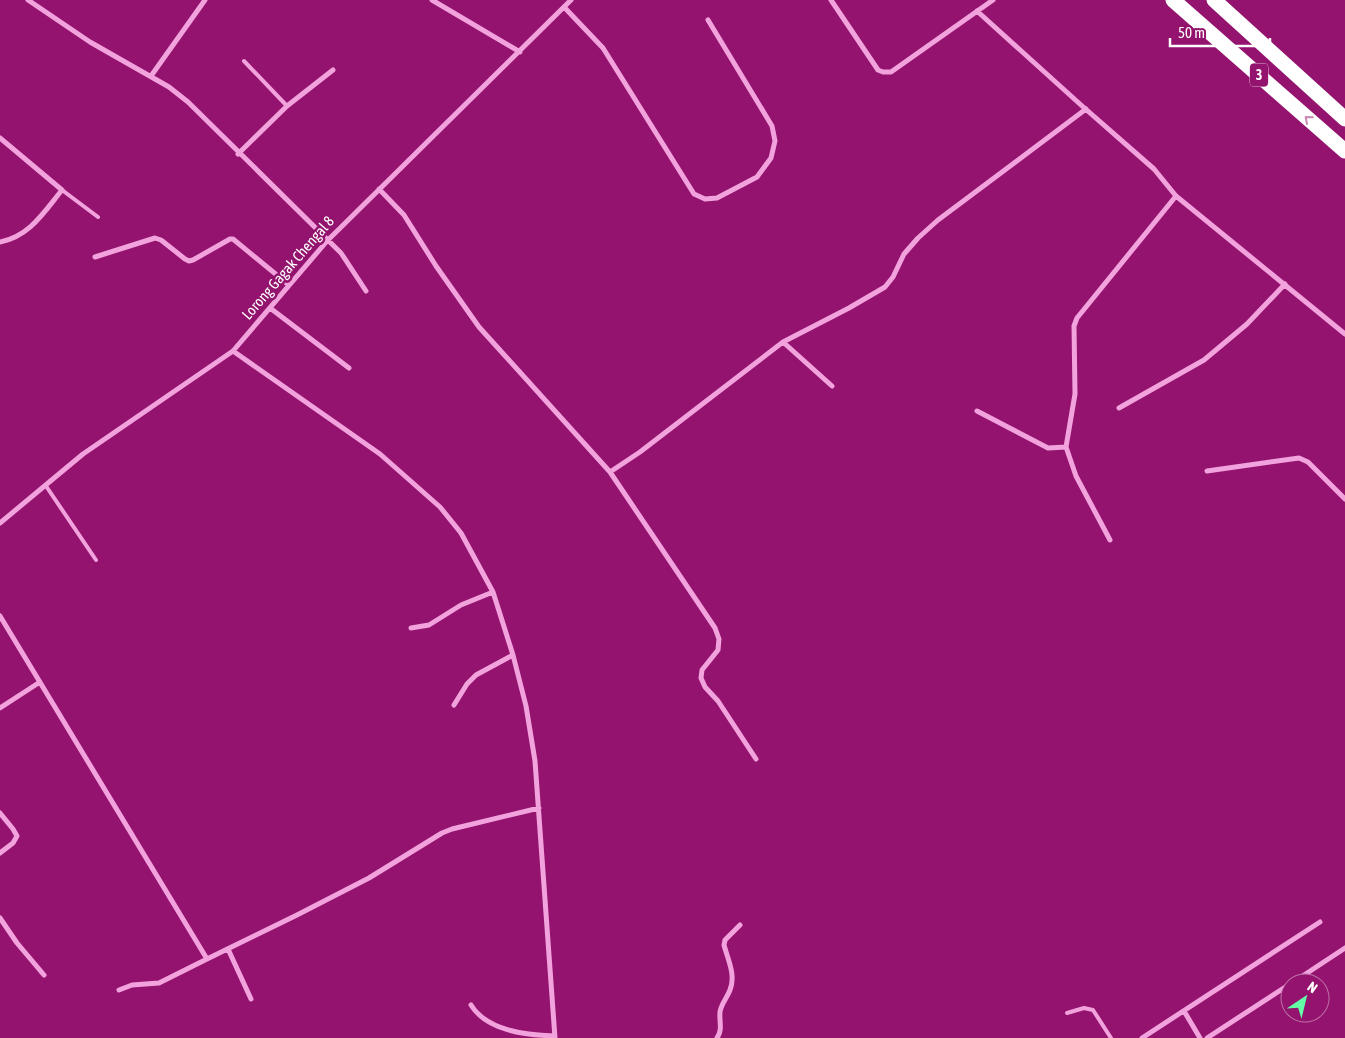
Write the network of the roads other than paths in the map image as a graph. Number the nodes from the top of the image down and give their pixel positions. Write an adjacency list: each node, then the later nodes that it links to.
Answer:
1 (28, 0): 15 (street)
2 (205, 0): 15 (street)
3 (432, 0): 12 (street)
4 (571, 0): 9 (street, Lorong Gagak Chengal 8)
5 (831, 0): 10 (street)
6 (1173, 0): 20 (highway, 3, one-way to 6)
7 (1214, 0): 18 (highway, 3)
8 (991, 1): 10 (street)
9 (564, 7): 11 (street); 12 (street, Lorong Gagak Chengal 8)
10 (977, 12): 17 (street)
11 (708, 20)
12 (520, 52): 22 (street, Lorong Gagak Chengal 8)
13 (244, 61): 16 (lane)
14 (333, 70): 16 (street)
15 (152, 76): 21 (street)
16 (287, 106): 21 (street)
17 (1086, 110): 24 (street); 34 (street)
18 (1345, 119)
19 (0, 138): 23 (street)
20 (1345, 151)
21 (238, 154): 26 (street)
22 (380, 189): 26 (street, Lorong Gagak Chengal 8); 42 (street)
23 (62, 190): 25 (lane); 27 (street)
24 (1176, 196): 29 (street); 40 (street)
25 (98, 217)
26 (326, 240): 30 (street, Lorong Gagak Chengal 8); 31 (street)
27 (0, 242)
28 (96, 257): 30 (street)
29 (1285, 284): 33 (street); 38 (street)
30 (288, 286): 32 (street, Lorong Gagak Chengal 8)
31 (366, 291)
32 (270, 308): 35 (street, Lorong Gagak Chengal 8); 36 (street)
33 (1345, 334)
34 (783, 342): 37 (street); 42 (street)
35 (233, 351): 43 (street, Lorong Gagak Chengal 8); 48 (street)
36 (349, 368)
37 (832, 386)
38 (1119, 408)
39 (977, 411): 40 (street)
40 (1066, 448): 46 (street)
41 (1207, 470): 44 (street)
42 (610, 472): 55 (street)
43 (46, 486): 45 (street, Lorong Gagak Chengal 8); 47 (lane)
44 (1345, 499)
45 (0, 523)
46 (1110, 540)
47 (96, 560)
48 (492, 592): 50 (street); 51 (street)
49 (0, 616): 52 (street)
50 (412, 628)
51 (513, 655): 53 (street); 56 (street)
52 (40, 682): 54 (street); 64 (street)
53 (454, 705)
54 (0, 708)
55 (756, 759)
56 (539, 808): 63 (street); 73 (street)
57 (0, 813): 58 (street)
58 (0, 853)
59 (0, 918): 66 (street)
60 (1320, 922): 71 (street)
61 (740, 925): 74 (street)
62 (1345, 948): 65 (street)
63 (228, 950): 64 (street); 69 (street)
64 (207, 959): 67 (street)
65 (1308, 973)
66 (44, 975)
67 (119, 990)
68 (1280, 991): 78 (street)
69 (251, 999)
70 (471, 1005): 73 (street)
71 (1184, 1011): 76 (street); 77 (street)
72 (1068, 1013): 75 (lane)
73 (555, 1037)
74 (717, 1038)
75 (1111, 1038)
76 (1142, 1038)
77 (1200, 1038)
78 (1207, 1038)

